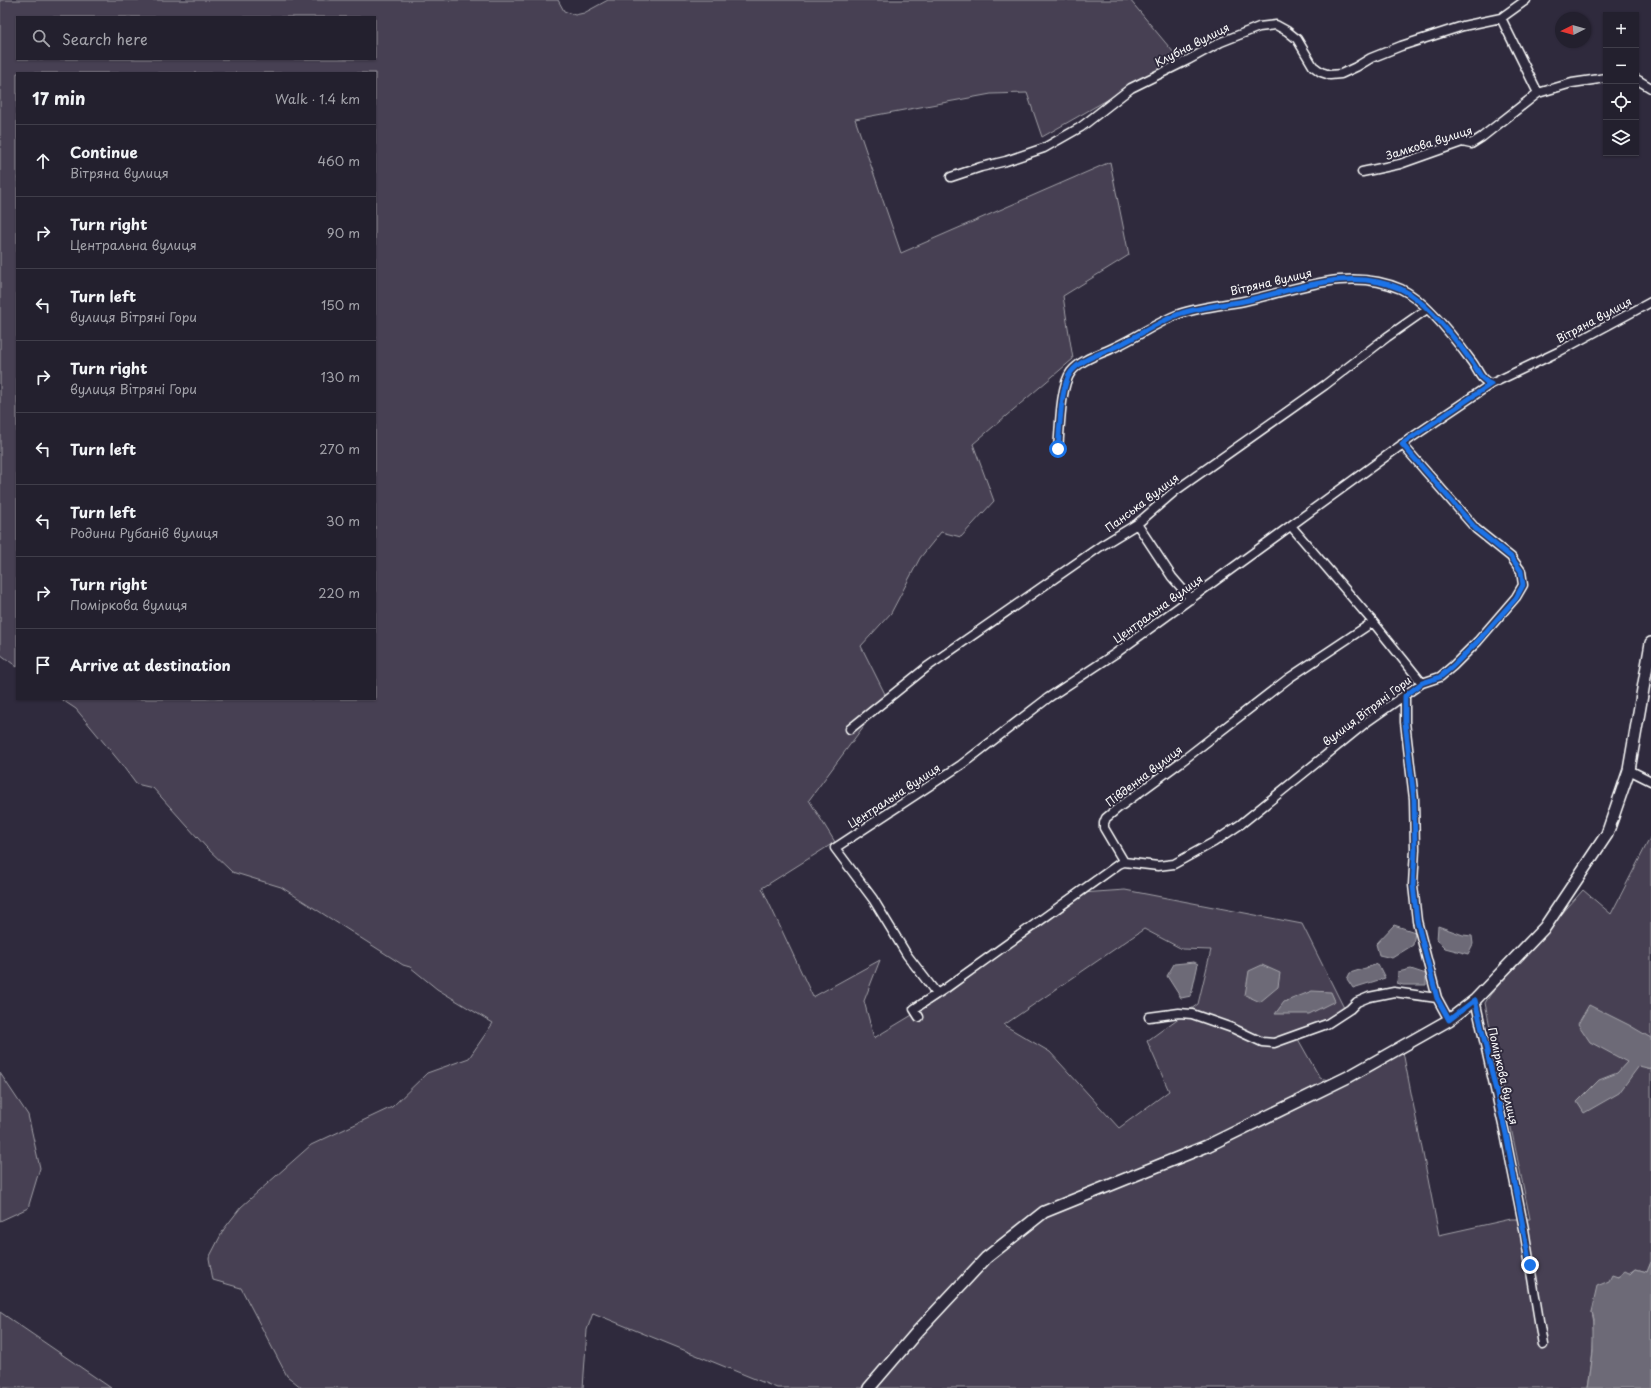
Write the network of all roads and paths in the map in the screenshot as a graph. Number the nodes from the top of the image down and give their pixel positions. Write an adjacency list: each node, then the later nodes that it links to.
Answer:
1 (1526, 0): 2 (street, Клубна вулиця)
2 (1501, 18): 6 (street); 8 (street, Клубна вулиця)
3 (1603, 78): 6 (street, Замкова вулиця)
4 (1639, 81): 5 (street)
5 (1651, 88)
6 (1538, 93): 7 (street, Замкова вулиця)
7 (1362, 172)
8 (951, 177)
9 (1651, 302): 11 (street, Вітряна вулиця)
10 (1427, 309): 11 (street, Вітряна вулиця); 13 (street, Вітряна вулиця); 14 (street, Панська вулиця)
11 (1491, 384): 12 (street, Центральна вулиця)
12 (1402, 444): 15 (street, Центральна вулиця); 19 (street, вулиця Вітряні Гори)
13 (1058, 449)
14 (1137, 524): 16 (street); 21 (street, Панська вулиця)
15 (1291, 526): 16 (street, Центральна вулиця); 17 (street)
16 (1191, 599): 25 (street, Центральна вулиця)
17 (1373, 622): 19 (street); 24 (street, Південна вулиця)
18 (1651, 643): 22 (street)
19 (1422, 683): 20 (street, вулиця Вітряні Гори)
20 (1405, 696): 24 (street, вулиця Вітряні Гори); 26 (street)
21 (850, 729)
22 (1629, 770): 23 (street); 27 (street)
23 (1651, 781)
24 (1124, 862): 25 (street)
25 (937, 994): 28 (street)
26 (1437, 998): 29 (street); 30 (street)
27 (1475, 1000): 30 (street); 31 (street, Поміркова вулиця)
28 (919, 1017)
29 (1149, 1017)
30 (1449, 1020): 32 (street)
31 (1543, 1345)
32 (869, 1388)

